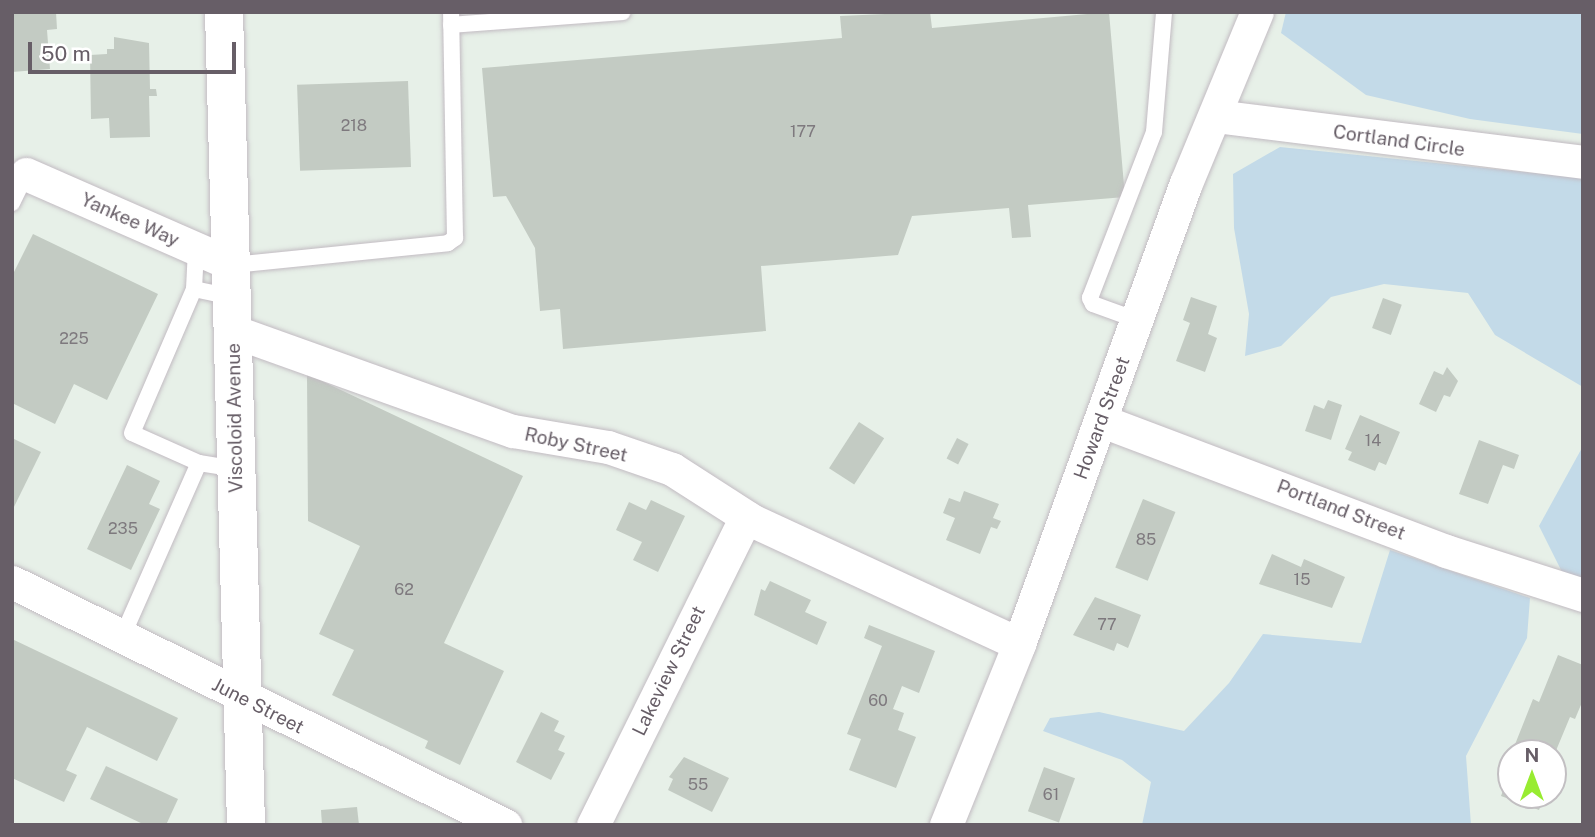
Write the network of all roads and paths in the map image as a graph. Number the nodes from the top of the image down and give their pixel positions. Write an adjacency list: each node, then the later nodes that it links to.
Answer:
1 (225, 12): 11 (main road, Viscoloid Avenue)
2 (623, 12): 5 (lane)
3 (1164, 12): 12 (lane)
4 (1257, 12): 6 (street, Howard Street)
5 (451, 19): 11 (lane)
6 (1215, 116): 7 (street, Cortland Circle); 12 (street, Howard Street)
7 (1583, 162)
8 (19, 189): 9 (street, Yankee Way)
9 (196, 248): 10 (lane); 11 (street, Yankee Way)
10 (194, 289): 11 (lane); 14 (lane)
11 (233, 298): 15 (main road, Viscoloid Avenue); 16 (street, Roby Street)
12 (1138, 320): 13 (street, Howard Street)
13 (1102, 421): 18 (street, Portland Street); 20 (street, Howard Street)
14 (198, 463): 15 (lane); 19 (lane)
15 (236, 469): 21 (main road, Viscoloid Avenue)
16 (746, 517): 20 (street, Roby Street); 24 (street, Lakeview Street)
17 (12, 582): 19 (street, June Street)
18 (1583, 595)
19 (123, 635): 21 (street, June Street)
20 (1019, 644): 25 (street, Howard Street)
21 (241, 698): 22 (main road, Viscoloid Avenue); 23 (street, June Street)
22 (246, 825)
23 (505, 825)
24 (593, 825)
25 (946, 825)

